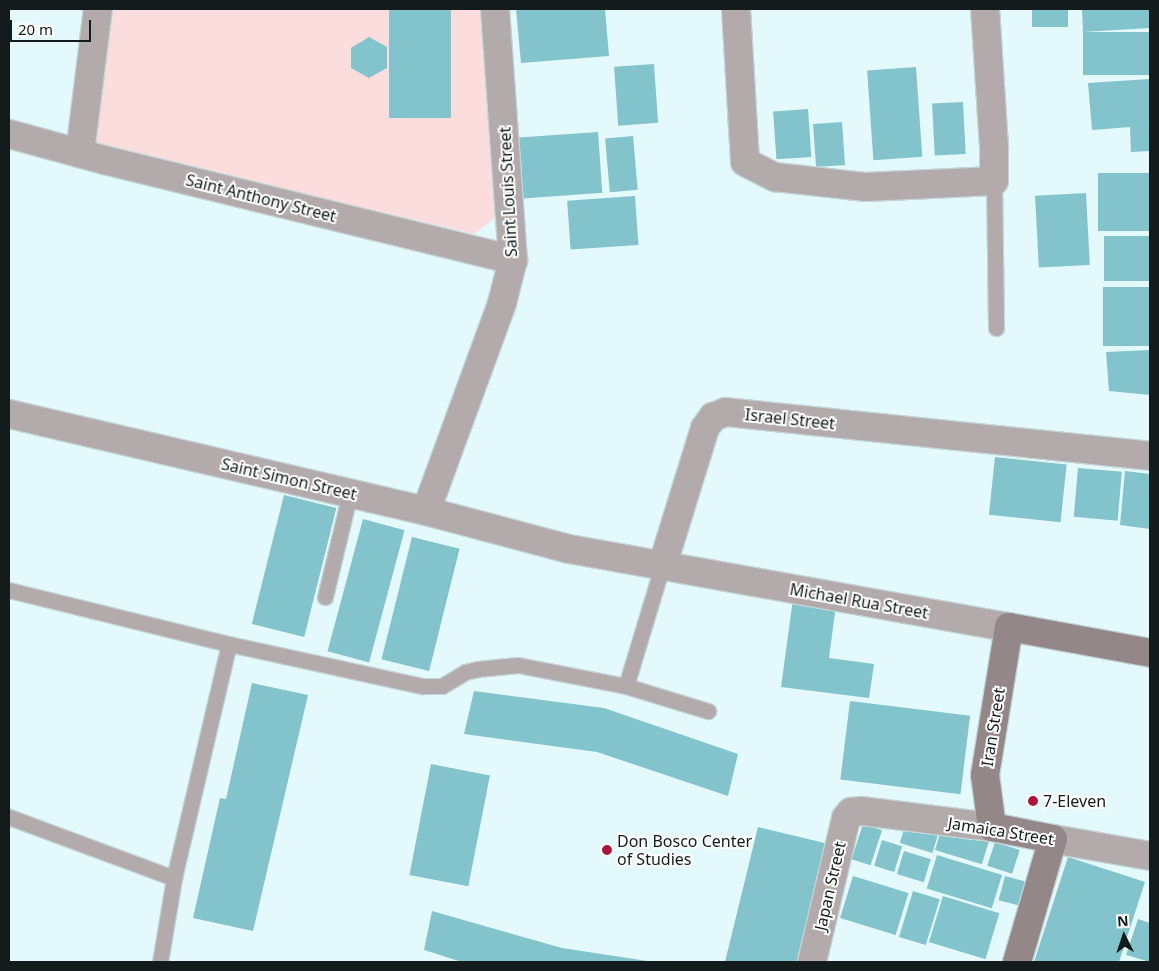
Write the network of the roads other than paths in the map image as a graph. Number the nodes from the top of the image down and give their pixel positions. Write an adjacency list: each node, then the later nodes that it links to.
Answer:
1 (98, 9): 6 (street)
2 (495, 9): 8 (street, Saint Louis Street)
3 (736, 9): 7 (street)
4 (985, 9): 7 (street)
5 (9, 134): 6 (street, Saint Anthony Street)
6 (80, 153): 8 (street, Saint Anthony Street)
7 (994, 181): 9 (lane)
8 (513, 260): 13 (street, Saint Louis Street)
9 (996, 328)
10 (9, 414): 12 (street, Saint Simon Street)
11 (1150, 456): 15 (street, Israel Street)
12 (350, 494): 13 (street, Saint Simon Street); 17 (lane)
13 (426, 511): 14 (street, Saint Simon Street)
14 (569, 549): 15 (street, Michael Rua Street)
15 (662, 567): 18 (street, Michael Rua Street); 21 (lane, Israel Street)
16 (9, 590): 19 (lane)
17 (325, 597)
18 (1009, 628): 20 (main road, Michael Rua Street); 25 (main road, Iran Street)
19 (229, 644): 21 (lane); 28 (lane)
20 (1150, 653)
21 (626, 686): 22 (lane)
22 (708, 711)
23 (851, 812): 25 (street, Jamaica Street); 30 (street, Japan Street)
24 (9, 817): 28 (lane)
25 (992, 827): 26 (main road, Jamaica Street)
26 (1053, 839): 27 (street, Jamaica Street); 31 (main road)
27 (1150, 856)
28 (174, 878): 29 (lane)
29 (160, 962)
30 (812, 962)
31 (1017, 962)

